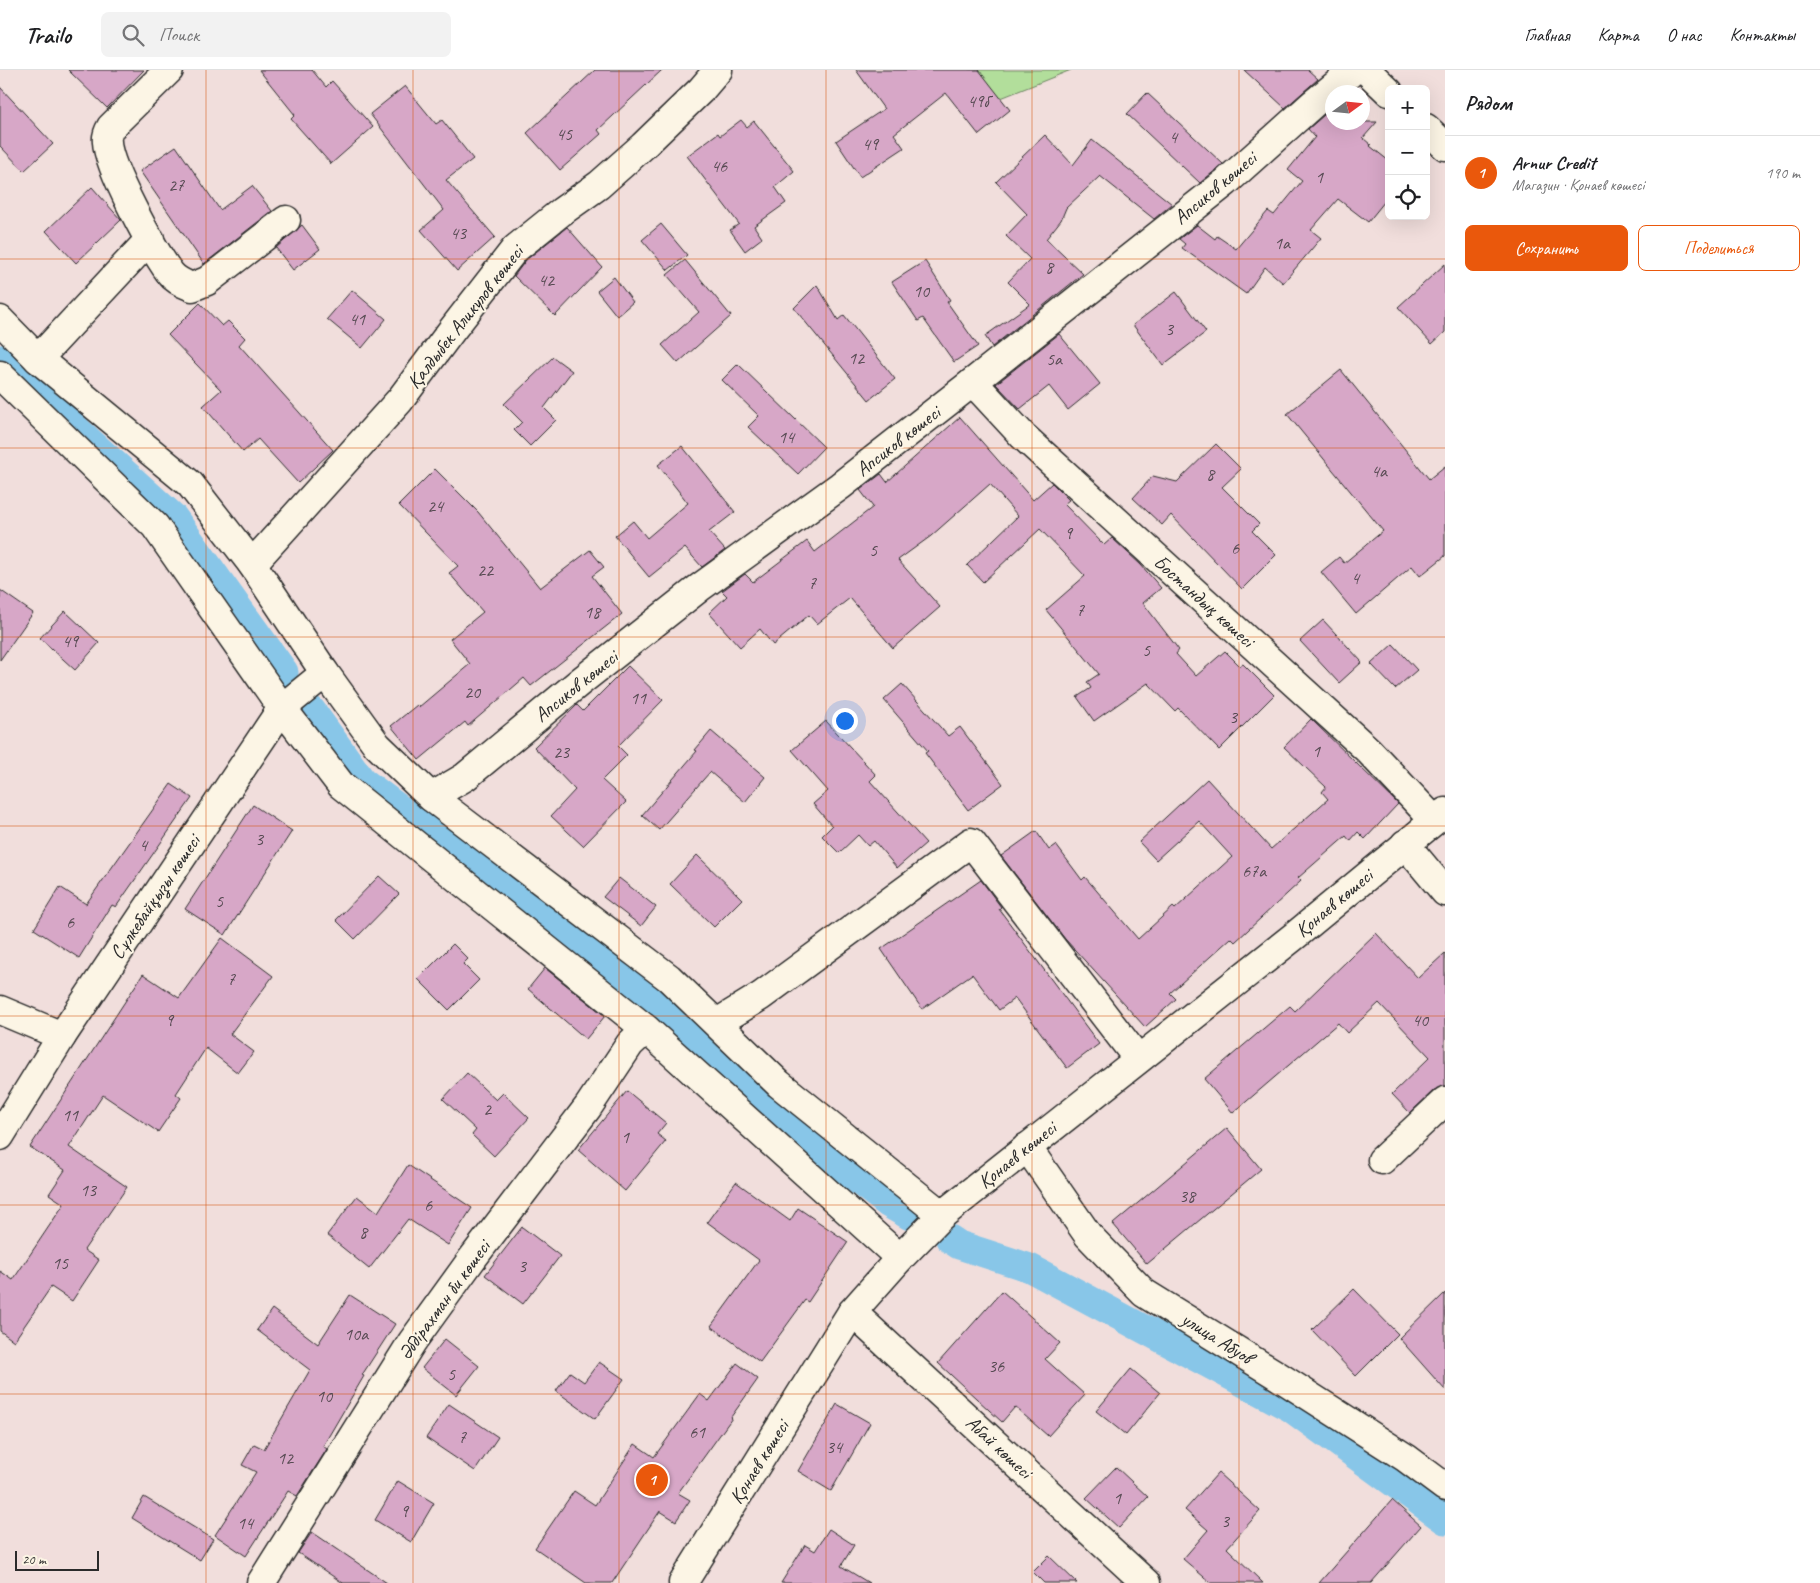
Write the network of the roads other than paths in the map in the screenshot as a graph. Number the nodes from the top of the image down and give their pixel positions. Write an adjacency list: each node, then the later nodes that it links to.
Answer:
1 (169, 70): 9 (street)
2 (718, 70): 14 (street, Қалдыбек Аликулов көшесі)
3 (1354, 70): 13 (street, Апсиков көшесі)
4 (1366, 70): 5 (street)
5 (1385, 88)
6 (1428, 130): 7 (street)
7 (1445, 146)
8 (286, 220): 9 (street)
9 (150, 239): 11 (street)
10 (0, 320): 11 (street)
11 (38, 359): 14 (street)
12 (0, 376): 16 (street)
13 (973, 382): 17 (street, Апсиков көшесі); 18 (street, Бостандық көшесі)
14 (252, 564): 15 (street)
15 (326, 673): 16 (street, Сұлкебайқызы көшесі); 17 (street)
16 (282, 708): 23 (street); 24 (street, Сұлкебайқызы көшесі)
17 (431, 796): 22 (street)
18 (1439, 816): 19 (street, Қонаев көшесі)
19 (1405, 844): 20 (street); 25 (street, Қонаев көшесі)
20 (1445, 892)
21 (0, 1010): 24 (street)
22 (717, 1024): 25 (street); 30 (street)
23 (646, 1029): 31 (street); 34 (street, Әбдірахман би көшесі)
24 (62, 1036): 27 (street, Сұлкебайқызы көшесі)
25 (1138, 1059): 28 (street, Қонаев көшесі)
26 (1445, 1101): 29 (street)
27 (0, 1136)
28 (1027, 1146): 30 (street, Қонаев көшесі); 33 (street, улица Абуов)
29 (1382, 1160)
30 (942, 1215): 31 (street, Қонаев көшесі)
31 (900, 1258): 32 (street, Қонаев көшесі)
32 (852, 1312): 35 (street, Қонаев көшесі); 36 (street, Абай көшесі)
33 (1445, 1488)
34 (261, 1583)
35 (683, 1583)
36 (1146, 1583)

